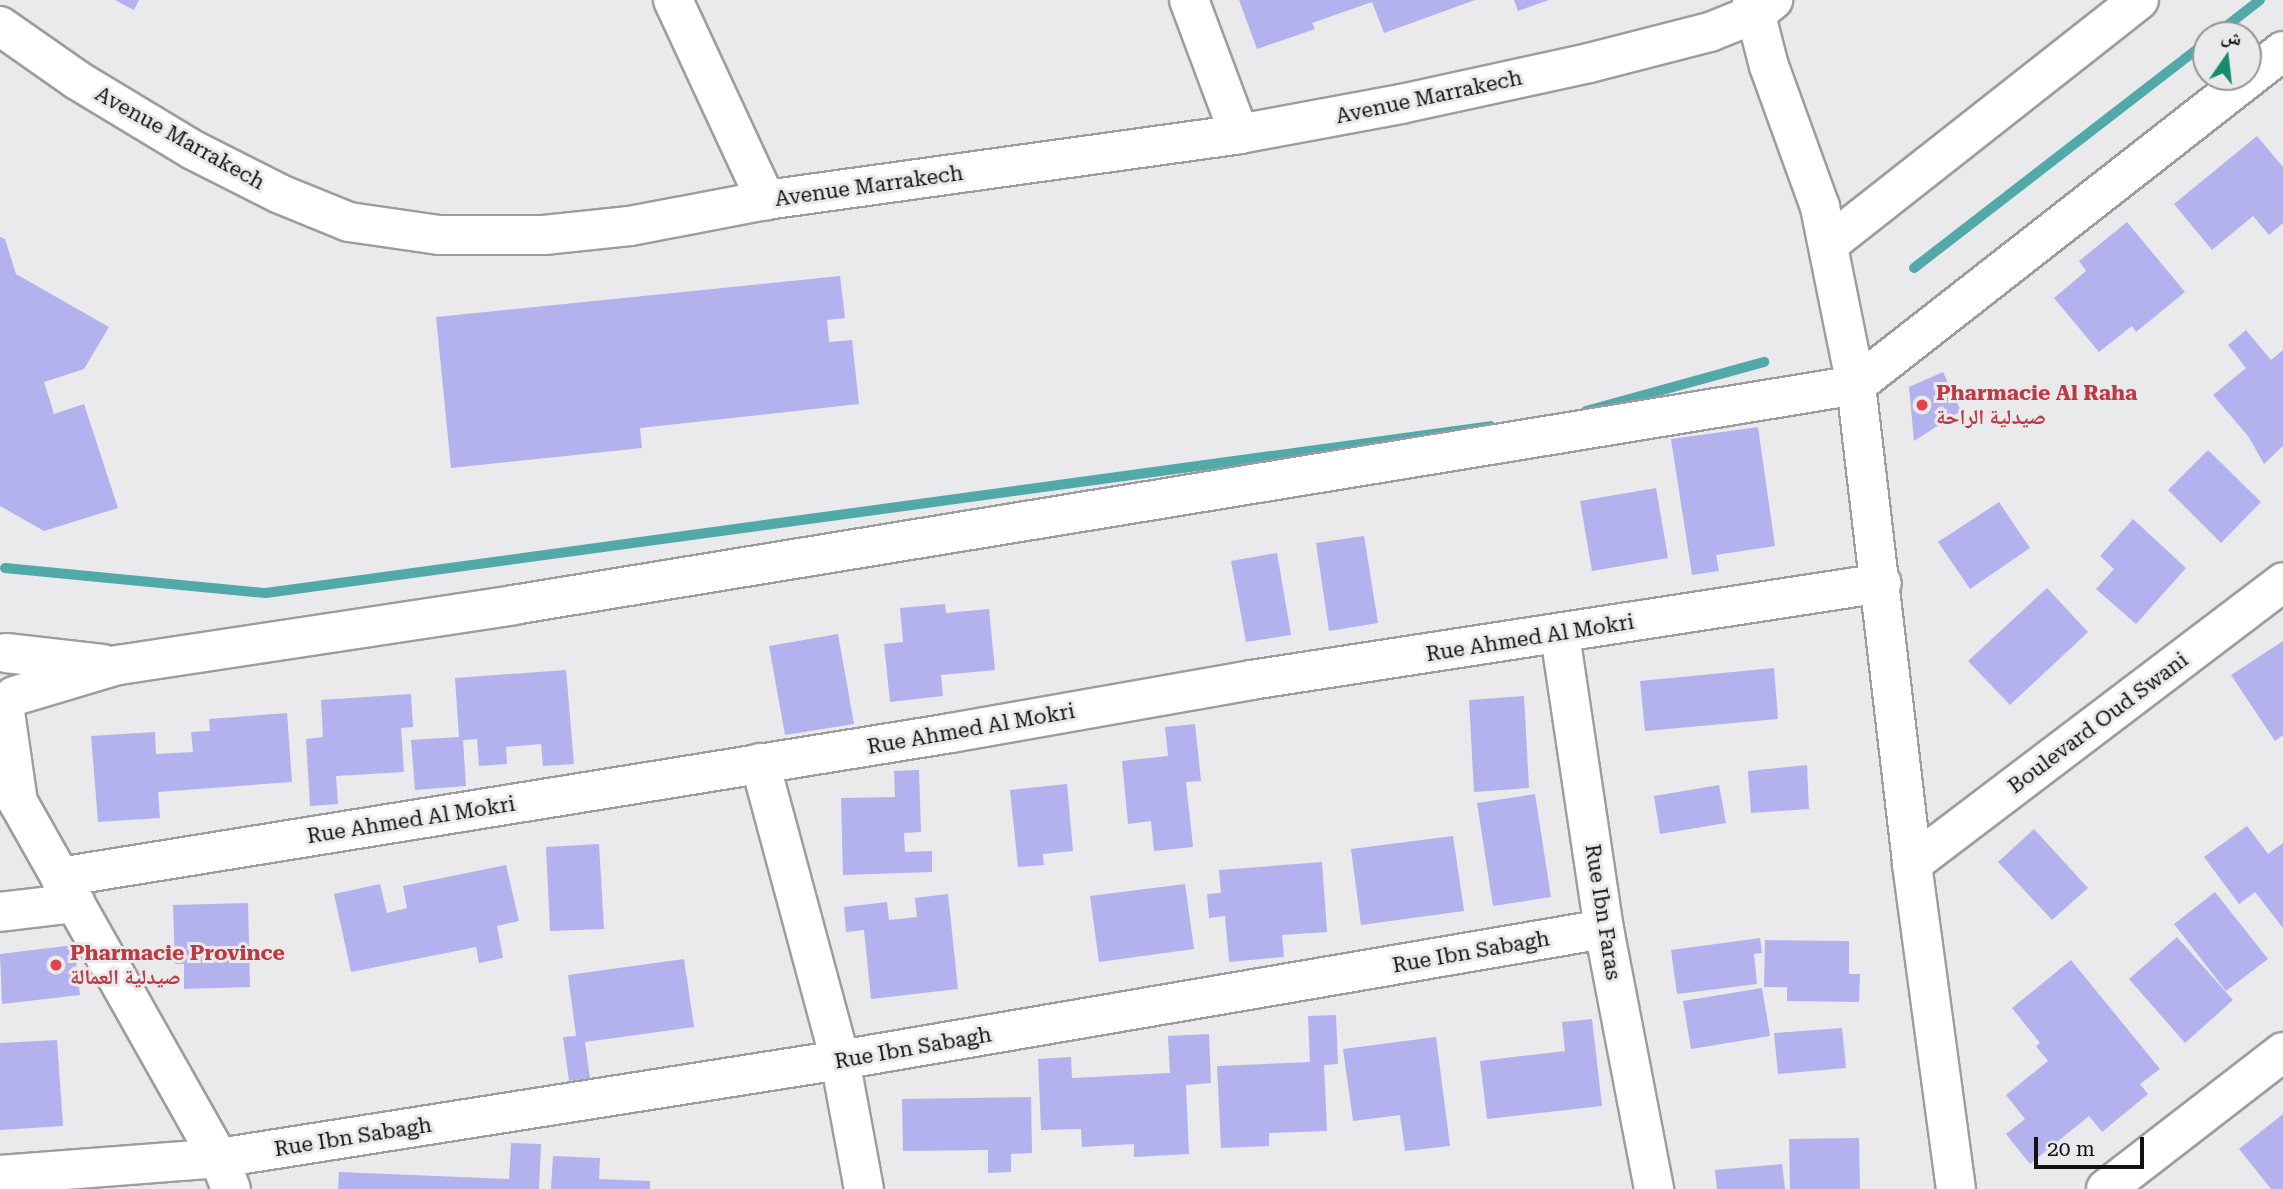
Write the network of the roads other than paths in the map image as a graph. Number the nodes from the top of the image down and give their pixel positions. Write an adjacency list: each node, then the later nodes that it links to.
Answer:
1 (674, 0): 8 (street)
2 (1188, 0): 7 (street)
3 (2139, 0): 9 (street)
4 (1761, 4): 7 (street, Avenue Marrakech); 9 (street)
5 (0, 26): 8 (street, Avenue Marrakech)
6 (2283, 51): 10 (street)
7 (1239, 134): 8 (street, Avenue Marrakech)
8 (766, 200)
9 (1830, 243): 10 (street)
10 (1856, 386): 12 (street); 15 (street)
11 (2283, 582): 19 (street, Boulevard Oud Swani)
12 (1882, 583): 13 (street, Rue Ahmed Al Mokri); 19 (street)
13 (1560, 635): 17 (street, Rue Ahmed Al Mokri); 22 (street, Rue Ibn Faras)
14 (3, 650): 15 (street); 16 (street)
15 (118, 665): 16 (street)
16 (6, 708): 18 (street)
17 (760, 763): 20 (street, Rue Ahmed Al Mokri); 24 (street)
18 (9, 789): 20 (street)
19 (1912, 864): 29 (street)
20 (67, 890): 21 (street, Rue Ahmed Al Mokri); 25 (street)
21 (0, 912)
22 (1604, 929): 24 (street, Rue Ibn Sabagh); 28 (street, Rue Ibn Faras)
23 (2283, 1052): 30 (street)
24 (840, 1060): 25 (street, Rue Ibn Sabagh); 27 (street)
25 (225, 1173): 26 (street, Rue Ibn Sabagh)
26 (0, 1175)
27 (864, 1189)
28 (1654, 1189)
29 (1956, 1189)
30 (2106, 1189)

